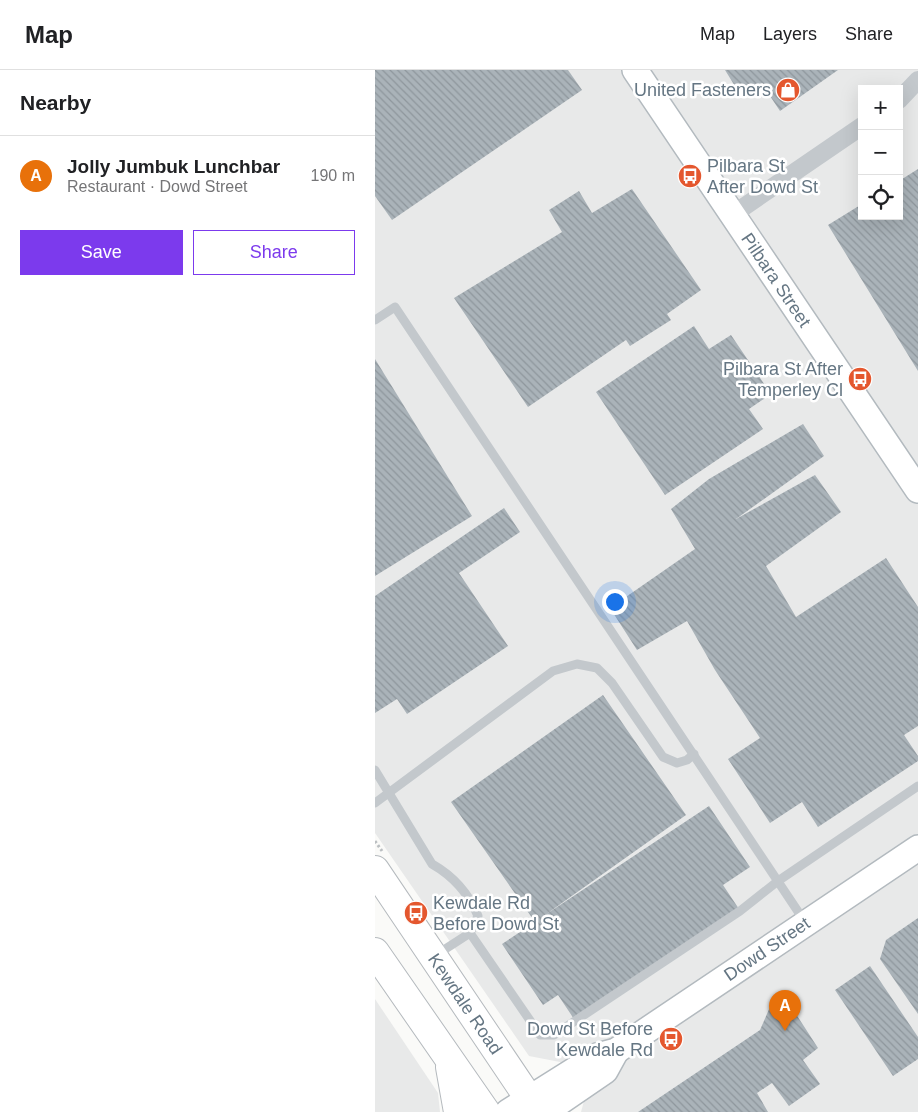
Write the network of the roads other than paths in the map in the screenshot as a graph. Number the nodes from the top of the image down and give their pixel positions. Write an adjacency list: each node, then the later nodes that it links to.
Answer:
1 (635, 70): 5 (main road, Pilbara Street)
2 (918, 80): 3 (street)
3 (903, 96)
4 (858, 129): 5 (street)
5 (732, 216): 7 (main road, Pilbara Street)
6 (375, 320): 8 (lane)
7 (918, 490)
8 (694, 754): 11 (lane); 15 (lane)
9 (375, 770): 11 (lane)
10 (918, 786): 15 (lane)
11 (389, 793): 12 (lane); 17 (lane)
12 (375, 803)
13 (918, 848): 16 (main road, Dowd Street)
14 (375, 870): 19 (main road, Kewdale Road)
15 (779, 881): 16 (lane); 17 (lane)
16 (805, 922): 21 (main road, Dowd Street)
17 (470, 933): 19 (lane)
18 (375, 952): 20 (main road)
19 (433, 957): 21 (main road, Kewdale Road)
20 (448, 1059): 22 (main road); 23 (main road)
21 (530, 1108)
22 (458, 1112)
23 (486, 1112)

